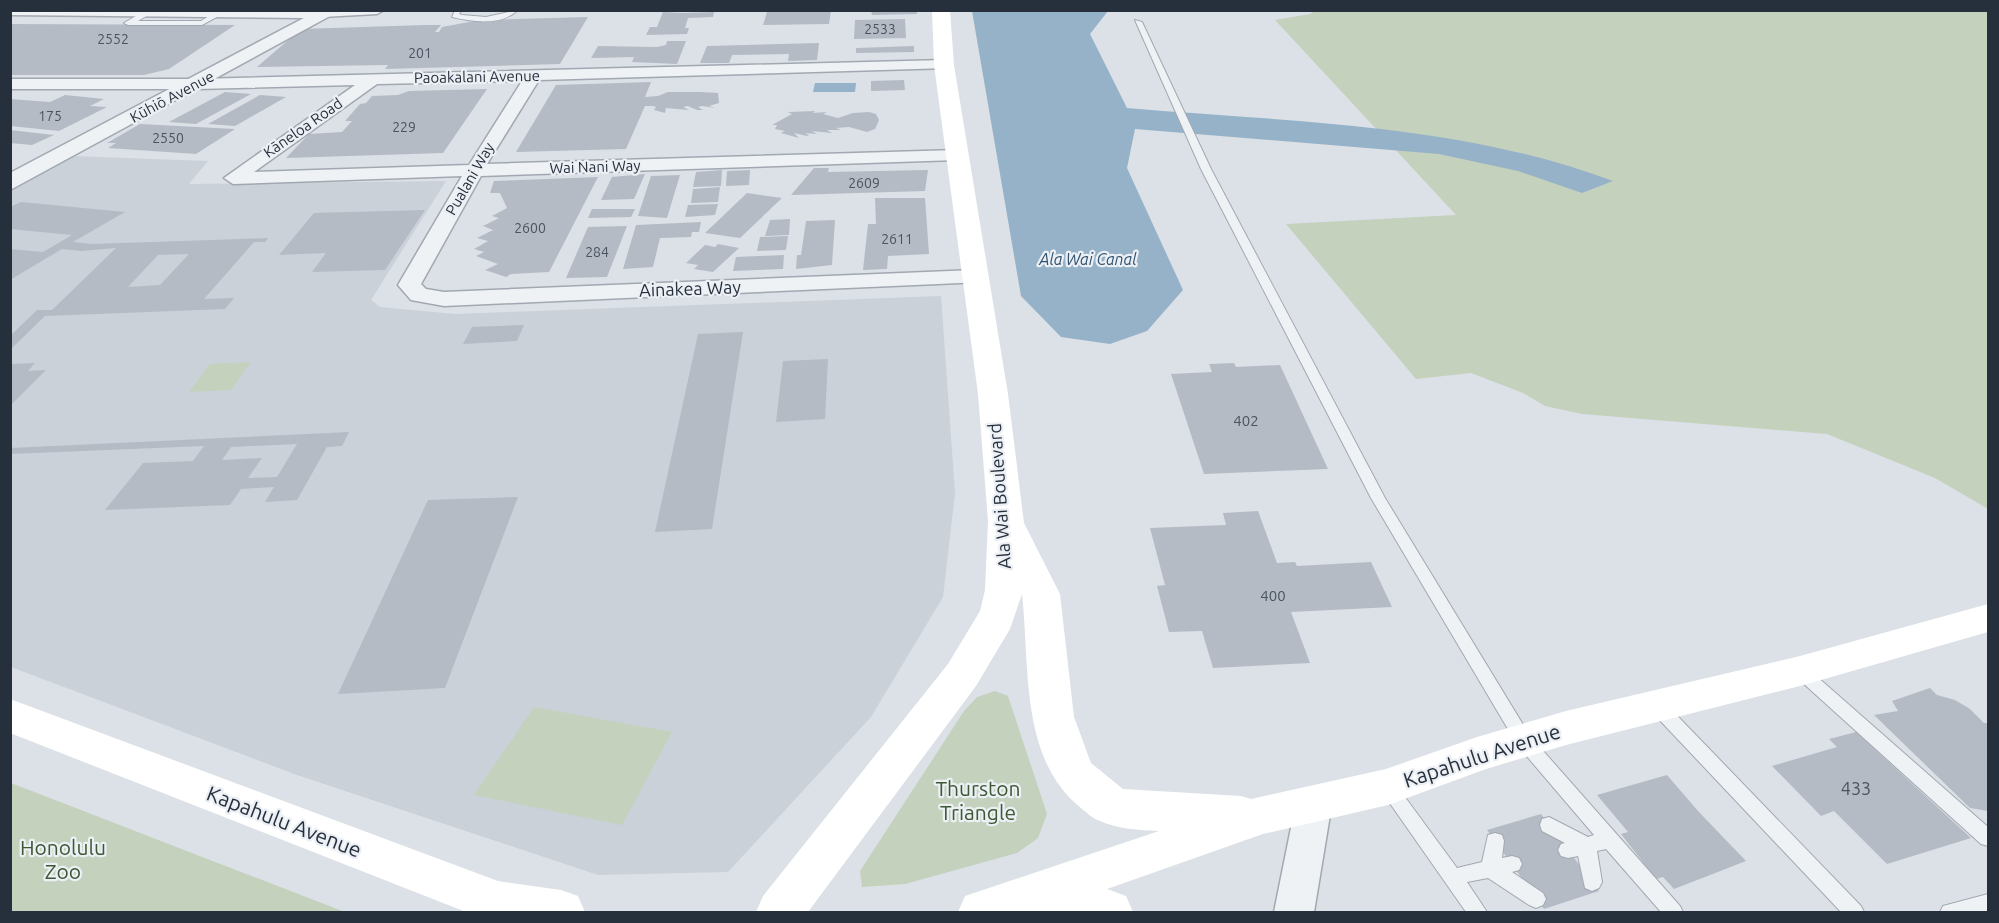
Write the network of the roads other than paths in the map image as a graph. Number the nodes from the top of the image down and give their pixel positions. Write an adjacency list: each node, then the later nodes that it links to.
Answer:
1 (377, 10): 5 (street)
2 (459, 10): 3 (lane)
3 (515, 10)
4 (941, 10): 11 (main road, Ala Wai Boulevard)
5 (332, 11): 8 (street); 14 (street, Kūhiō Avenue)
6 (10, 12): 7 (street)
7 (149, 12): 9 (street); 9 (lane)
8 (307, 12): 9 (street); 14 (street, Kūhiō Avenue)
9 (220, 13)
10 (1138, 22): 29 (lane)
11 (944, 65): 12 (street, Paoakalani Avenue); 17 (main road, Ala Wai Boulevard)
12 (534, 75): 13 (street, Paoakalani Avenue); 19 (street, Pualani Way)
13 (374, 79): 14 (street, Paoakalani Avenue); 20 (street, Kāneloa Road)
14 (187, 83): 15 (street, Paoakalani Avenue); 16 (street, Kūhiō Avenue)
15 (13, 86)
16 (102, 128): 18 (street, Kūhiō Avenue); 21 (street, Kūhiō Avenue)
17 (957, 155): 19 (street, Wai Nani Way); 22 (main road, Ala Wai Boulevard)
18 (10, 169)
19 (474, 171): 20 (street, Wai Nani Way); 23 (street, Pualani Way)
20 (233, 178)
21 (10, 183)
22 (975, 277): 23 (street, Ainakea Way); 24 (main road, Ala Wai Boulevard)
23 (409, 285)
24 (1006, 521): 32 (main road); 46 (main road, Ala Wai Boulevard)
25 (1989, 618): 26 (main road, Kapahulu Avenue)
26 (1800, 671): 27 (main road, Kapahulu Avenue); 34 (lane)
27 (1657, 706): 29 (main road, Kapahulu Avenue); 52 (lane)
28 (10, 715): 45 (main road, Kapahulu Avenue)
29 (1524, 741): 30 (main road, Kapahulu Avenue); 35 (lane)
30 (1388, 788): 31 (main road, Kapahulu Avenue); 40 (lane)
31 (1314, 803): 32 (main road, Kapahulu Avenue); 49 (street)
32 (1262, 816): 42 (main road, Kapahulu Avenue)
33 (1549, 825): 37 (lane)
34 (1989, 838)
35 (1608, 840): 37 (lane); 51 (lane)
36 (1495, 841): 39 (lane)
37 (1577, 848): 41 (lane)
38 (1512, 864): 39 (lane)
39 (1491, 869): 40 (lane); 43 (lane)
40 (1453, 877): 50 (lane)
41 (1592, 882)
42 (1042, 892): 47 (main road, Kapahulu Avenue); 48 (main road)
43 (1536, 899)
44 (1989, 903): 53 (lane)
45 (561, 912)
46 (780, 912)
47 (982, 912)
48 (1109, 912)
49 (1294, 912)
50 (1477, 912)
51 (1673, 912)
52 (1854, 912)
53 (1950, 912)

